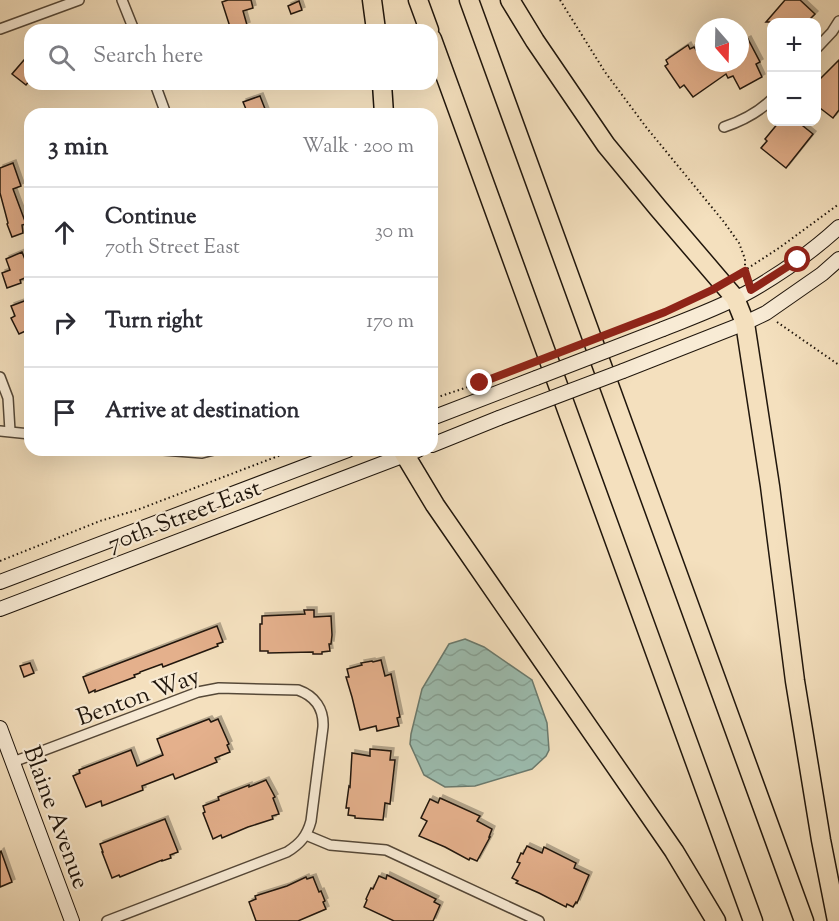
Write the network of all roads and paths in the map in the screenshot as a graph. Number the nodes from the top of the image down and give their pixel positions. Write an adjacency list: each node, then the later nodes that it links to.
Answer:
1 (79, 0): 12 (street)
2 (122, 0): 9 (street)
3 (372, 0): 10 (highway)
4 (418, 0): 11 (highway)
5 (469, 0): 52 (highway)
6 (510, 0): 25 (highway)
7 (560, 0): 24 (path)
8 (839, 21): 13 (street)
9 (132, 24)
10 (375, 24)
11 (427, 24)
12 (0, 29)
13 (821, 44)
14 (438, 55): 51 (highway)
15 (157, 90): 18 (street)
16 (382, 90): 19 (highway)
17 (767, 104): 20 (street)
18 (164, 108)
19 (384, 108)
20 (724, 127)
21 (839, 204): 24 (path)
22 (839, 227): 26 (main road)
23 (839, 259): 27 (main road)
24 (745, 271): 25 (path); 26 (path)
25 (722, 284): 26 (highway); 31 (path, bridge)
26 (743, 294): 28 (highway); 32 (main road, bridge)
27 (766, 313): 28 (main road); 29 (path)
28 (745, 323): 36 (main road, bridge); 53 (highway)
29 (839, 364)
30 (0, 377): 34 (street)
31 (438, 397)
32 (438, 416)
33 (0, 431): 34 (street)
34 (10, 431): 35 (street)
35 (24, 433)
36 (438, 442)
37 (278, 456): 41 (path)
38 (332, 456): 42 (main road, 70th Street East)
39 (398, 456): 43 (main road, 70th Street East)
40 (410, 456): 50 (highway)
41 (0, 561)
42 (0, 582)
43 (0, 609)
44 (0, 728): 45 (main road, Blaine Avenue)
45 (13, 762): 46 (street, Benton Way); 47 (main road, Blaine Avenue)
46 (306, 836): 48 (street); 49 (street)
47 (72, 921)
48 (106, 921)
49 (539, 921)
50 (716, 921)
51 (753, 921)
52 (804, 921)
53 (837, 921)

